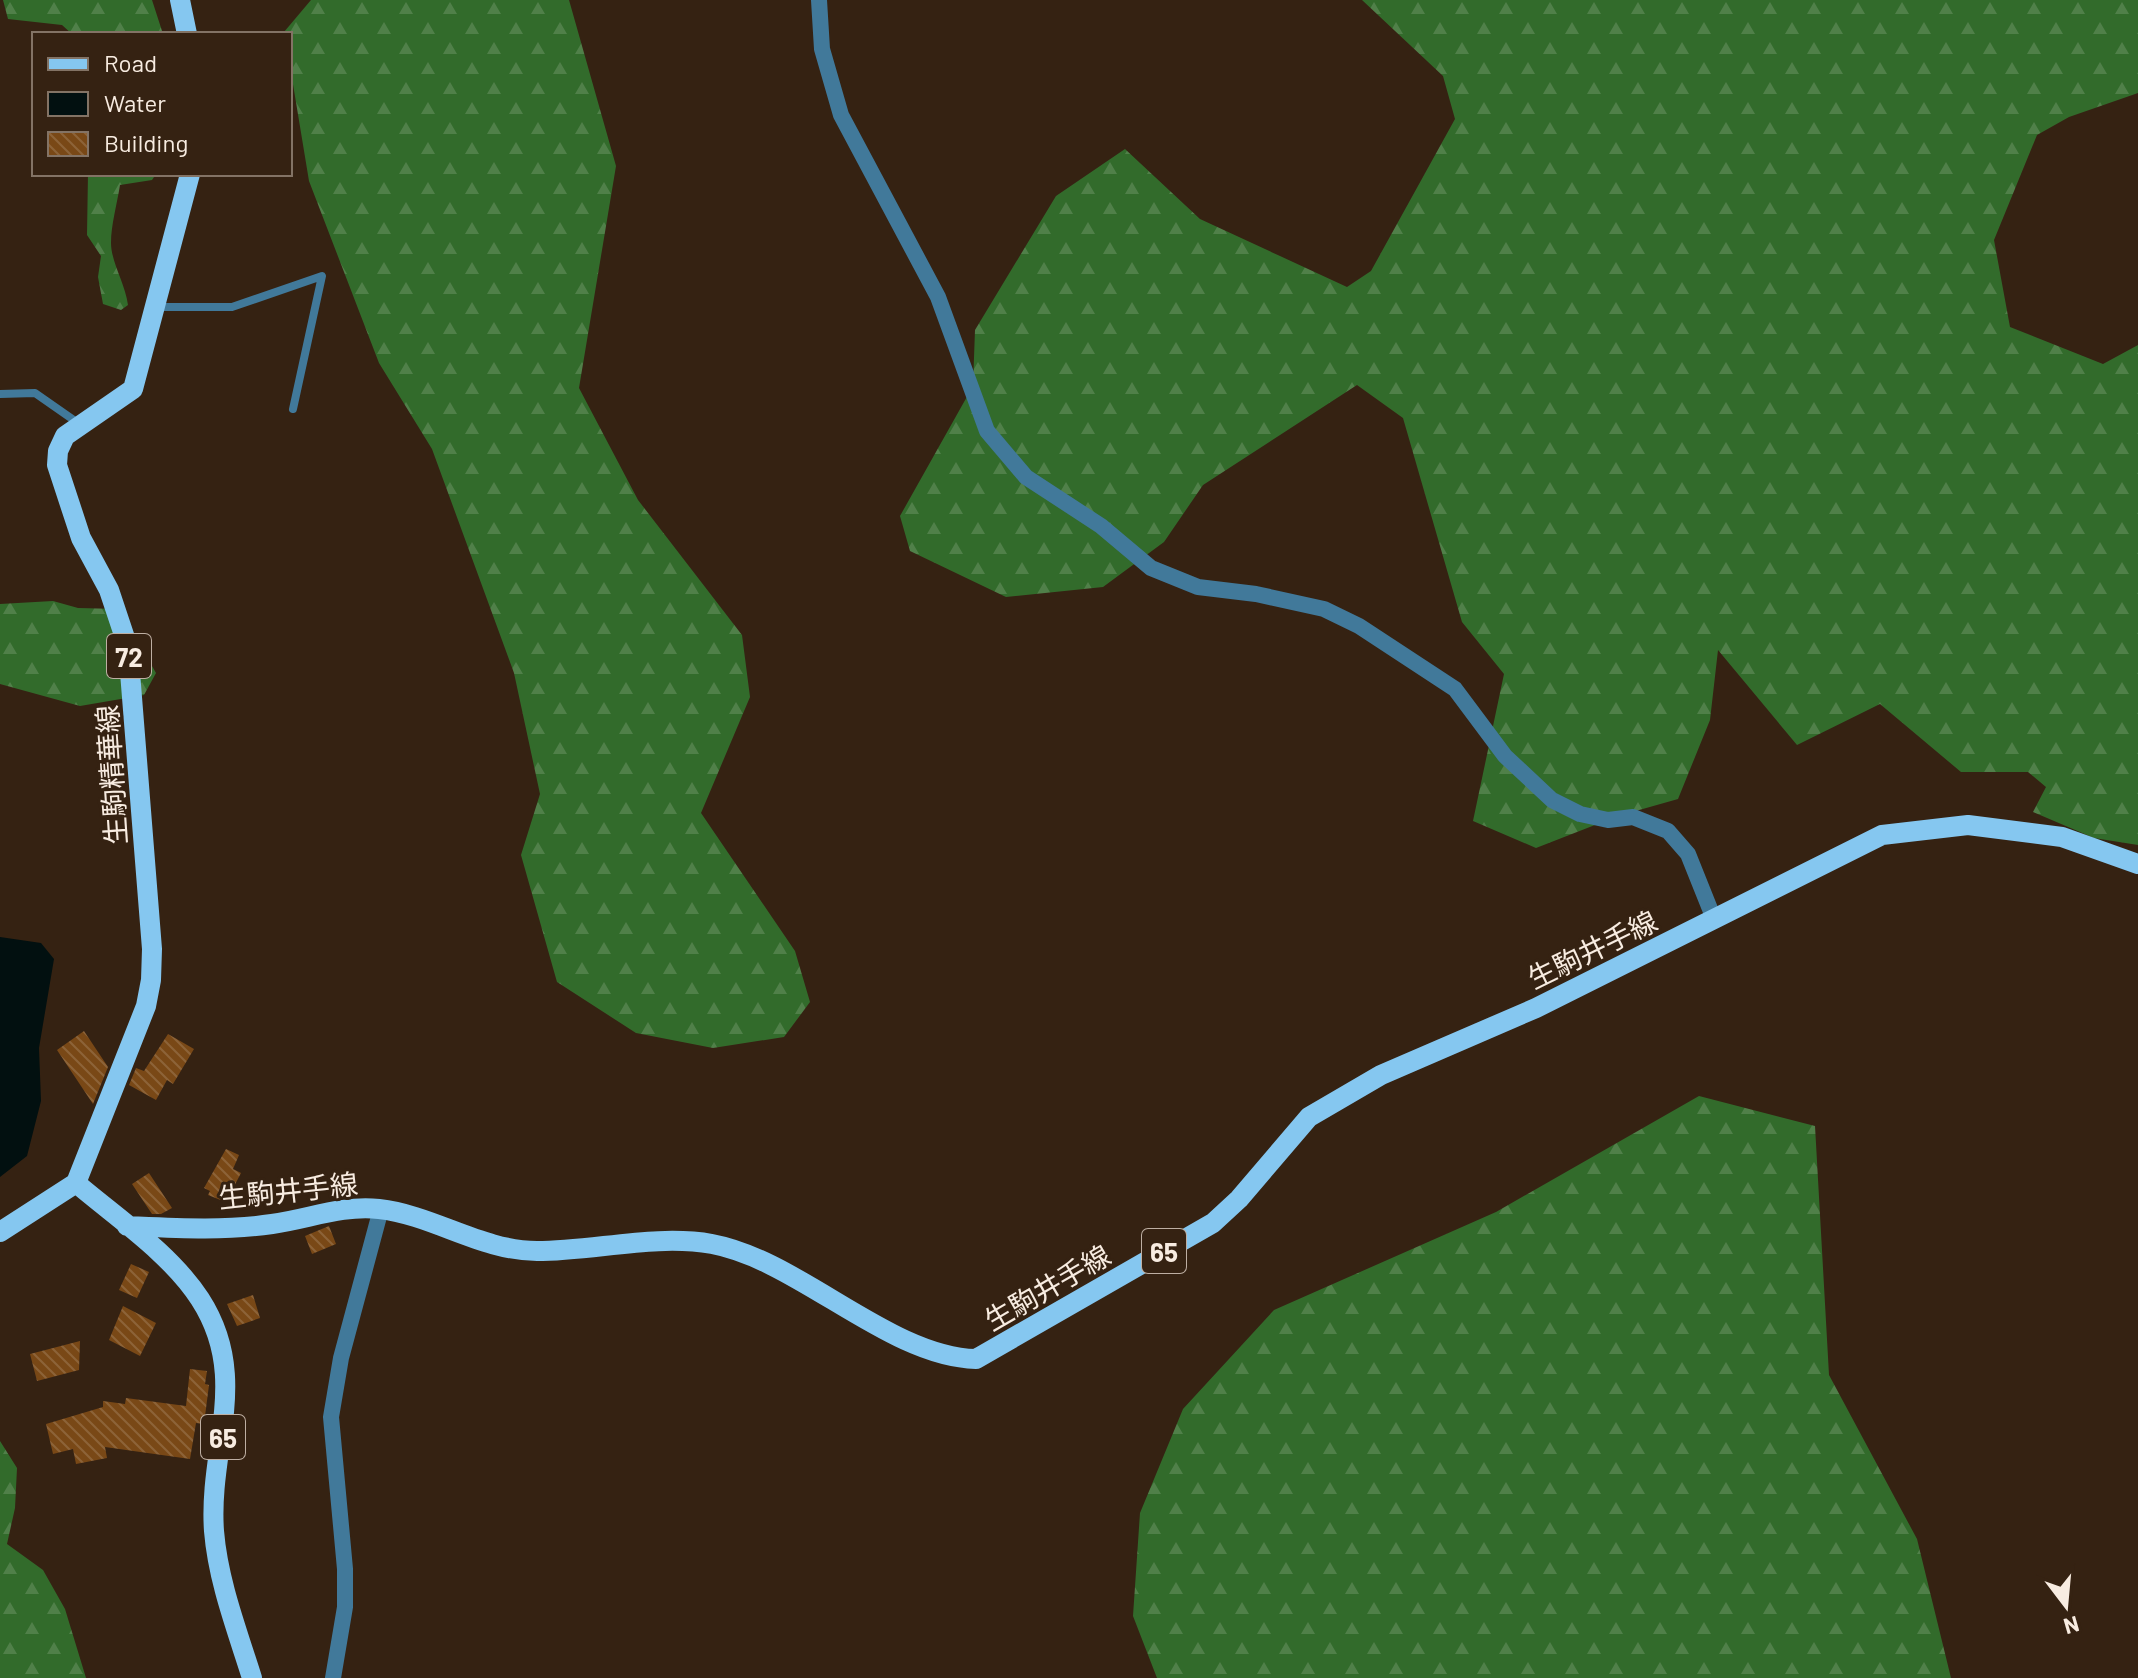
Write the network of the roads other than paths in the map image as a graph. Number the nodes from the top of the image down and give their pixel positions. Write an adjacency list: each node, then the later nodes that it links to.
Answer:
1 (180, 0): 3 (main road)
2 (819, 0): 10 (street)
3 (187, 32)
4 (190, 176): 5 (main road, 生駒精華線 / 72)
5 (157, 307): 7 (lane); 8 (main road, 生駒精華線 / 72)
6 (0, 394): 8 (lane)
7 (293, 409)
8 (79, 424): 11 (main road, 生駒精華線 / 72)
9 (2138, 864): 10 (main road, 生駒井手線 / 65)
10 (1714, 919): 12 (main road, 生駒井手線 / 65)
11 (76, 1183): 13 (main road, 65); 14 (main road)
12 (381, 1209): 13 (main road, 生駒井手線 / 65); 16 (street)
13 (127, 1226): 15 (main road, 65)
14 (0, 1232)
15 (252, 1678)
16 (333, 1678)

